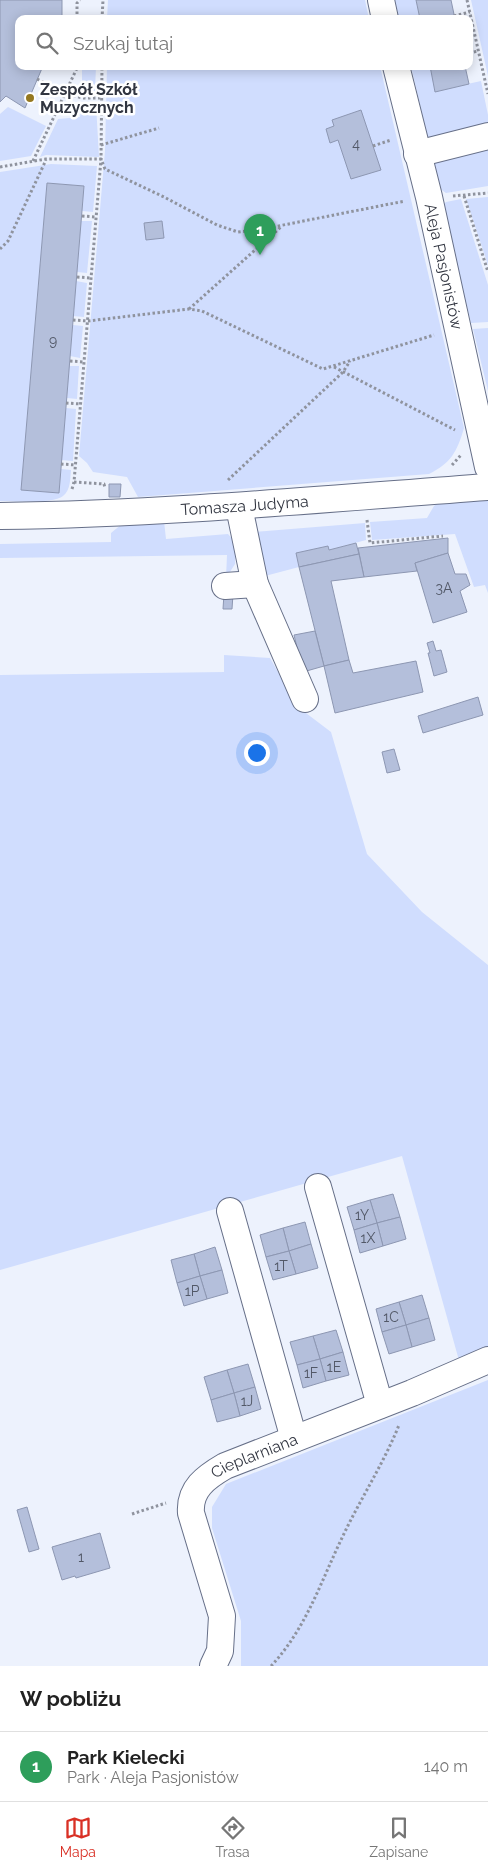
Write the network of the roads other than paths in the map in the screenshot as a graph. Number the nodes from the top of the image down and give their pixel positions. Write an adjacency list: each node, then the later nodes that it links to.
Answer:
1 (381, 0): 2 (street)
2 (384, 15)
3 (397, 70): 5 (street, Aleja Pasjonistów)
4 (488, 136): 5 (street)
5 (417, 154): 6 (street, Aleja Pasjonistów)
6 (488, 466)
7 (488, 486): 8 (street, Tomasza Judyma)
8 (239, 507): 9 (street, Tomasza Judyma); 10 (street)
9 (0, 516)
10 (255, 584): 11 (street); 12 (street)
11 (225, 586)
12 (305, 699)
13 (318, 1187): 16 (street)
14 (230, 1211): 17 (street)
15 (488, 1360): 16 (street, Cieplarniana)
16 (380, 1406): 17 (street, Cieplarniana)
17 (294, 1439): 18 (street, Cieplarniana)
18 (213, 1666)

